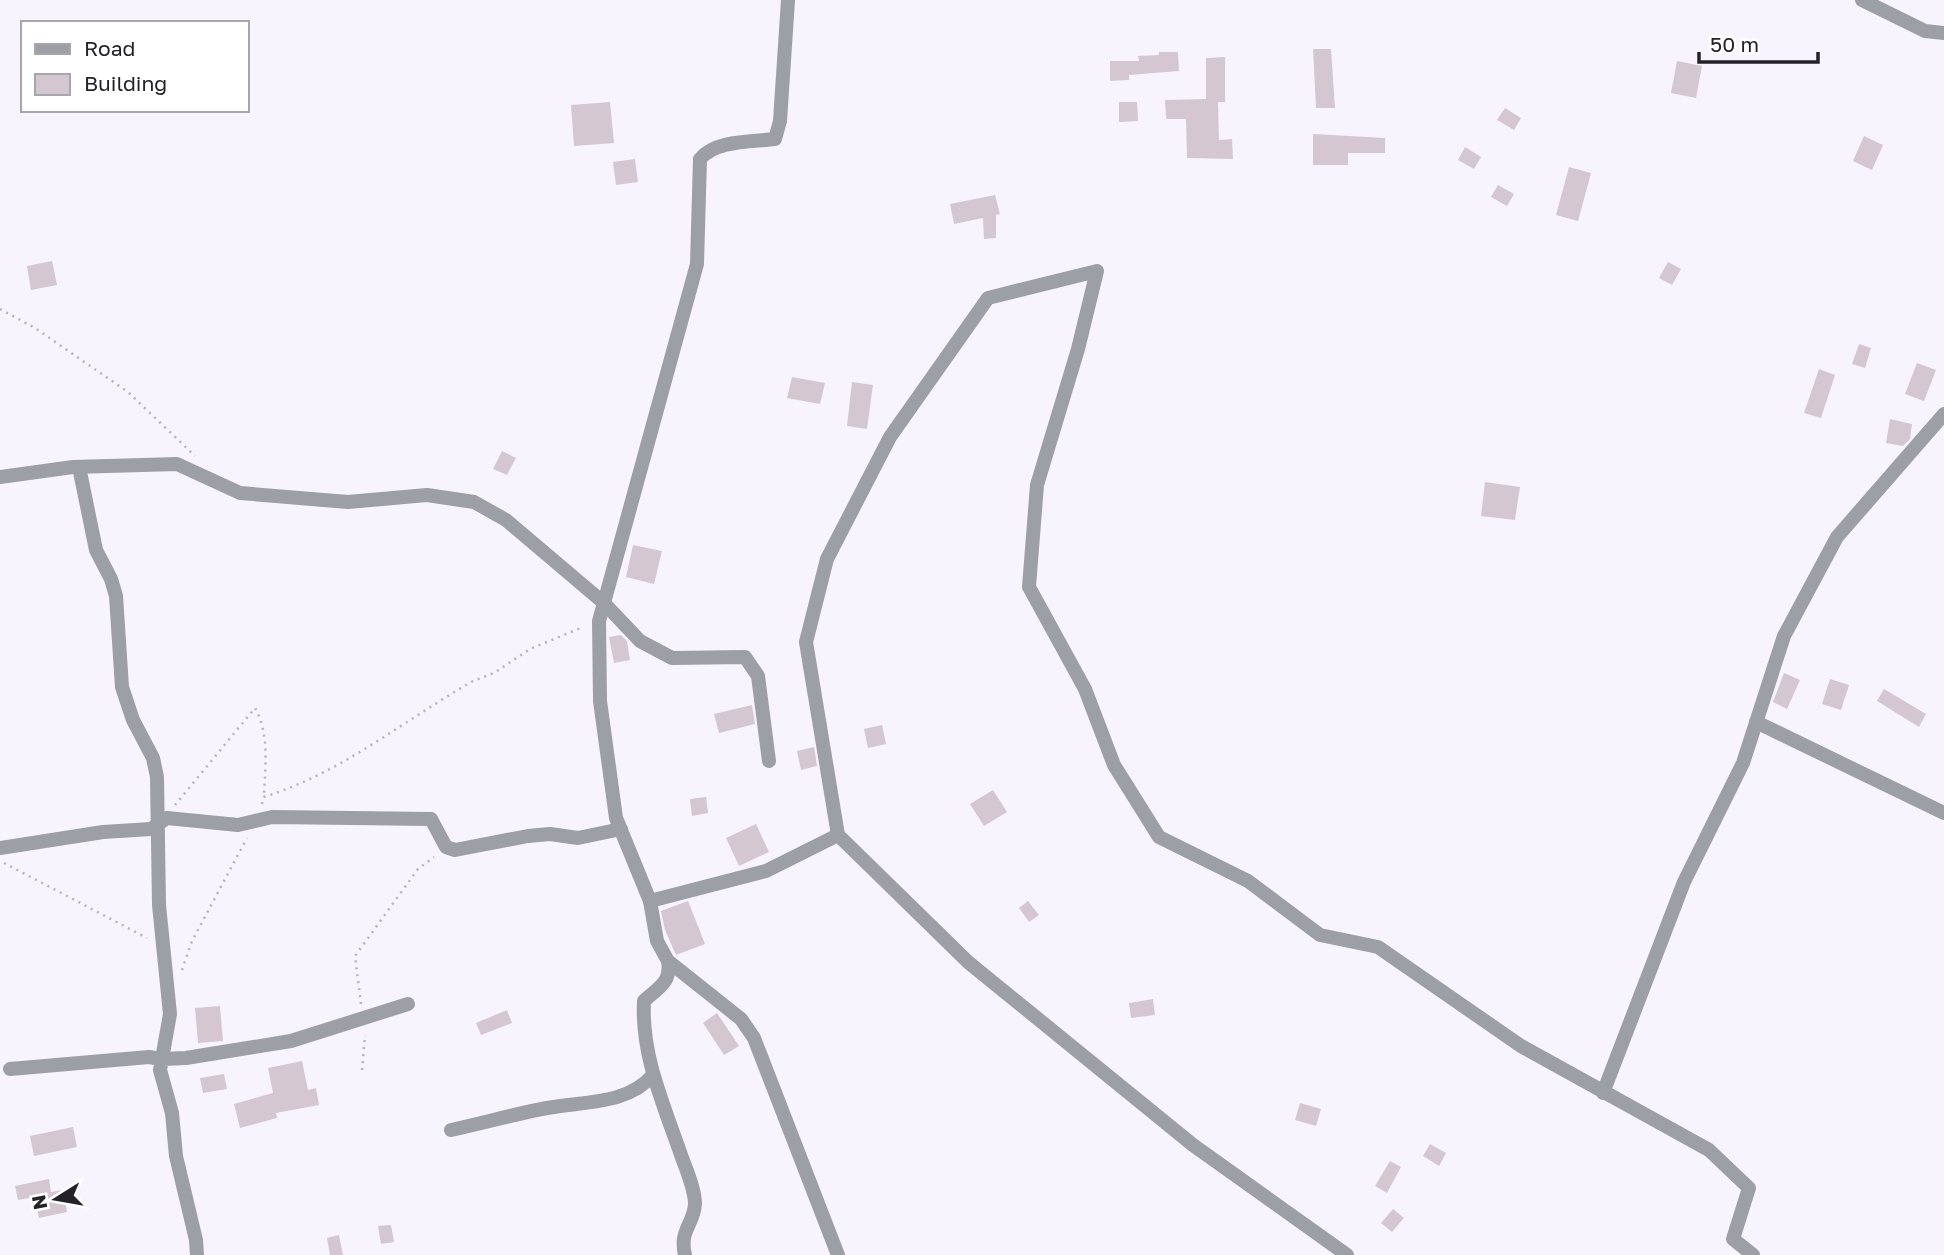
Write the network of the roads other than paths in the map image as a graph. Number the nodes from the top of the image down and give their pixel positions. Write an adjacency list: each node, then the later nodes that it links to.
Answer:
1 (788, 0): 7 (street)
2 (1863, 0): 3 (street)
3 (1944, 33)
4 (1944, 414): 8 (street)
5 (79, 467): 6 (street); 7 (street); 11 (street)
6 (0, 477)
7 (604, 603): 9 (street); 12 (street)
8 (1756, 722): 10 (street); 21 (street)
9 (769, 761)
10 (1944, 813)
11 (158, 825): 12 (street); 14 (street); 18 (street)
12 (621, 829): 15 (street)
13 (838, 835): 15 (street); 21 (street); 26 (street)
14 (0, 848)
15 (649, 901): 16 (street)
16 (668, 961): 20 (street); 25 (street)
17 (408, 1004): 18 (street)
18 (162, 1059): 19 (street); 23 (street)
19 (10, 1069)
20 (653, 1075): 22 (street); 24 (street)
21 (1603, 1093): 27 (street)
22 (451, 1130)
23 (197, 1255)
24 (685, 1255)
25 (838, 1255)
26 (1347, 1255)
27 (1753, 1255)

